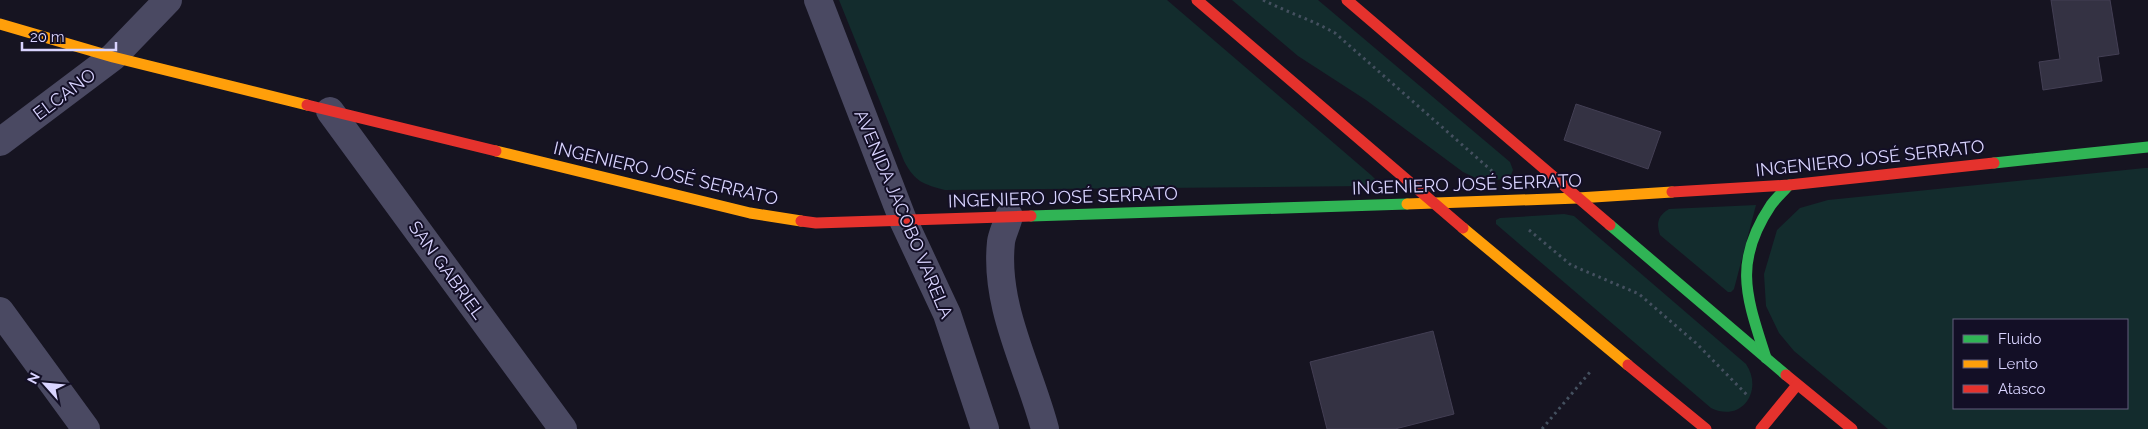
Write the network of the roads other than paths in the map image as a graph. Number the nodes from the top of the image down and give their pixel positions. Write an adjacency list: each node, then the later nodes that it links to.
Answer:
1 (168, 0): 6 (street, ELCANO)
2 (818, 0): 14 (street, AVENIDA JACOBO VARELA)
3 (1197, 0): 12 (street)
4 (1347, 0): 11 (street)
5 (0, 24): 6 (street, INGENIERO JOSÉ SERRATO)
6 (113, 57): 7 (street, INGENIERO JOSÉ SERRATO); 8 (street, ELCANO)
7 (330, 112): 14 (street, INGENIERO JOSÉ SERRATO); 19 (street, SAN GABRIEL)
8 (0, 142)
9 (2148, 147): 10 (street, INGENIERO JOSÉ SERRATO)
10 (1789, 185): 11 (street, INGENIERO JOSÉ SERRATO); 16 (street)
11 (1578, 198): 12 (street, INGENIERO JOSÉ SERRATO); 16 (street)
12 (1434, 204): 13 (street, INGENIERO JOSÉ SERRATO); 22 (street)
13 (1009, 216): 14 (street, INGENIERO JOSÉ SERRATO); 21 (street)
14 (902, 220): 20 (street, AVENIDA JACOBO VARELA)
15 (0, 311): 18 (street)
16 (1766, 358): 17 (street)
17 (1798, 385): 23 (street); 24 (street)
18 (86, 429)
19 (563, 429)
20 (985, 429)
21 (1045, 429)
22 (1706, 429)
23 (1761, 429)
24 (1852, 429)

